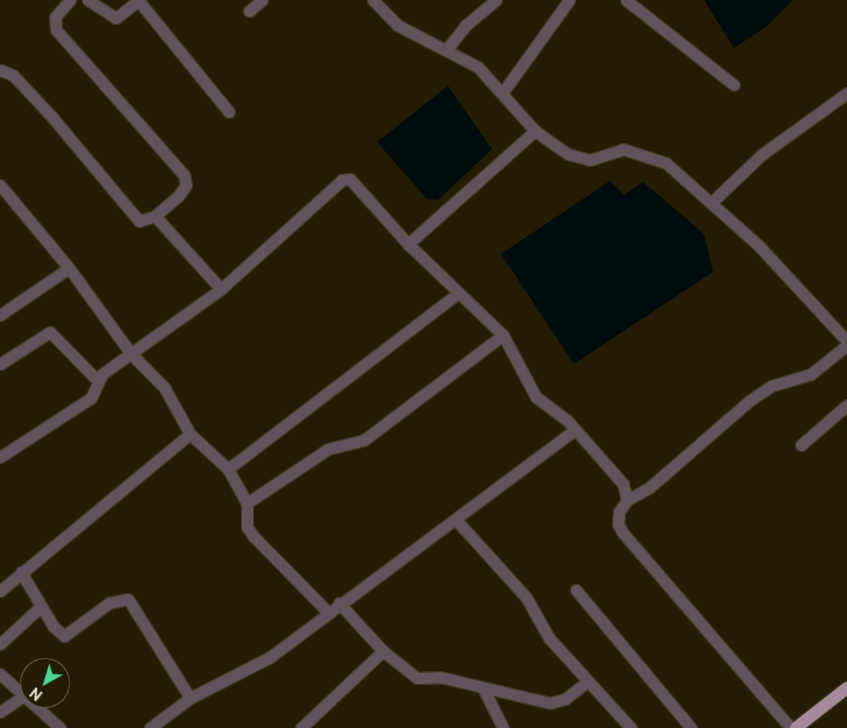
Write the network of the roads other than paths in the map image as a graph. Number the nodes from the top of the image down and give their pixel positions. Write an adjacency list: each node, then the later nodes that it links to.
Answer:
1 (70, 0): 19 (street)
2 (88, 0): 3 (street)
3 (139, 0): 15 (street)
4 (262, 0): 9 (street)
5 (373, 0): 10 (street)
6 (496, 0): 10 (street)
7 (569, 0): 13 (street)
8 (626, 0): 12 (street)
9 (249, 11)
10 (447, 48): 13 (street)
11 (0, 70): 19 (street)
12 (734, 85)
13 (503, 92): 16 (street)
14 (847, 93): 18 (street)
15 (229, 112)
16 (535, 131): 18 (street); 20 (street)
17 (0, 185): 21 (street)
18 (712, 202): 26 (street)
19 (154, 216): 22 (street)
20 (408, 244): 22 (street); 23 (street)
21 (69, 268): 24 (street); 27 (street)
22 (221, 289): 27 (street)
23 (458, 293): 25 (street); 35 (street)
24 (0, 315)
25 (503, 335): 31 (street); 37 (street)
26 (847, 343): 36 (street)
27 (132, 356): 29 (street); 32 (street)
28 (0, 364): 29 (street)
29 (97, 380): 34 (street)
30 (847, 405): 33 (street)
31 (575, 430): 36 (street); 38 (street)
32 (190, 434): 35 (street); 39 (street)
33 (801, 446)
34 (0, 457)
35 (228, 469): 37 (street)
36 (627, 500): 62 (street)
37 (247, 503): 44 (street)
38 (456, 521): 42 (street); 48 (street)
39 (21, 572): 41 (street); 43 (street)
40 (576, 590): 61 (street)
41 (0, 591)
42 (339, 603): 44 (street); 46 (street)
43 (41, 606): 45 (street); 52 (street)
44 (326, 611): 52 (street)
45 (0, 644)
46 (383, 651): 49 (street); 58 (street)
47 (0, 674): 51 (street)
48 (588, 681): 49 (street); 60 (street)
49 (483, 688): 59 (street)
50 (847, 688): 63 (main road)
51 (20, 692)
52 (190, 698): 56 (street)
53 (20, 699): 55 (street)
54 (38, 708): 57 (street)
55 (0, 712)
56 (155, 727)
57 (60, 728)
58 (301, 728)
59 (503, 728)
60 (631, 728)
61 (691, 728)
62 (791, 728)
63 (796, 728)

